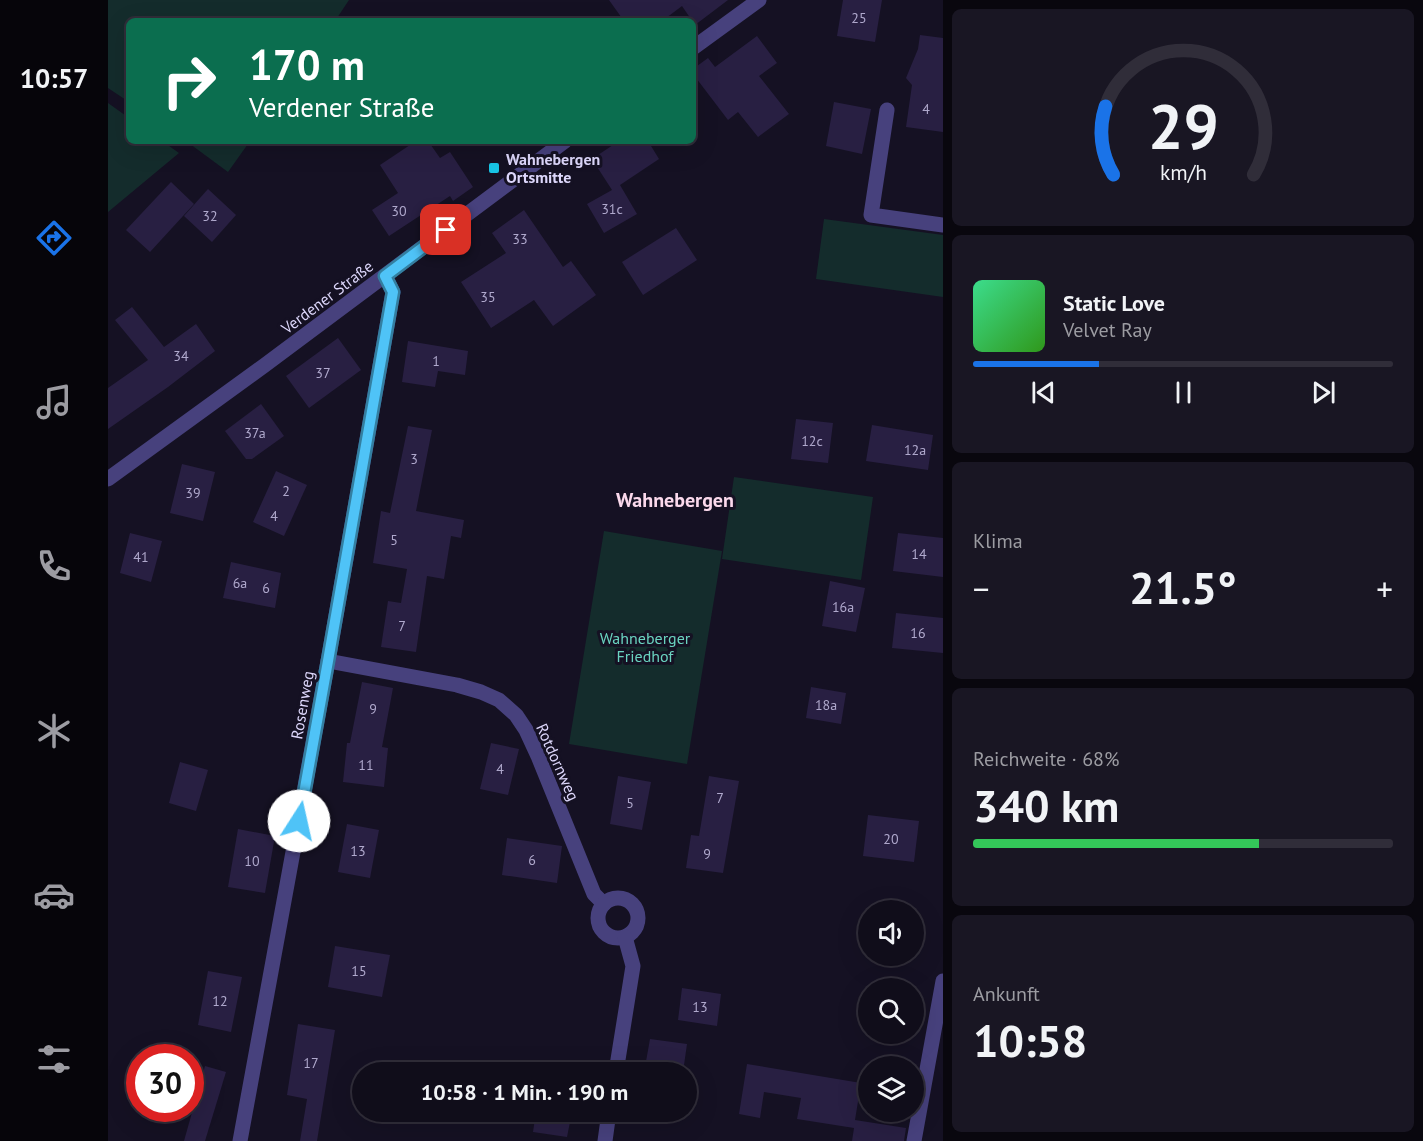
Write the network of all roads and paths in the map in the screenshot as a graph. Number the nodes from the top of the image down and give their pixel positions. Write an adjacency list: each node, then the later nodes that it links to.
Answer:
1 (759, 0): 2 (street)
2 (696, 46)
3 (887, 110): 5 (street)
4 (561, 144): 6 (street, Verdener Straße)
5 (943, 225)
6 (385, 276): 7 (street, Verdener Straße); 8 (street, Rosenweg)
7 (108, 479)
8 (328, 661): 9 (street, Rotdornweg); 14 (street, Rosenweg)
9 (604, 904): 10 (street); 10 (street)
10 (625, 937): 12 (street)
11 (942, 988): 16 (street)
12 (618, 1062)
13 (608, 1122): 15 (street)
14 (240, 1141)
15 (605, 1141)
16 (914, 1141)

